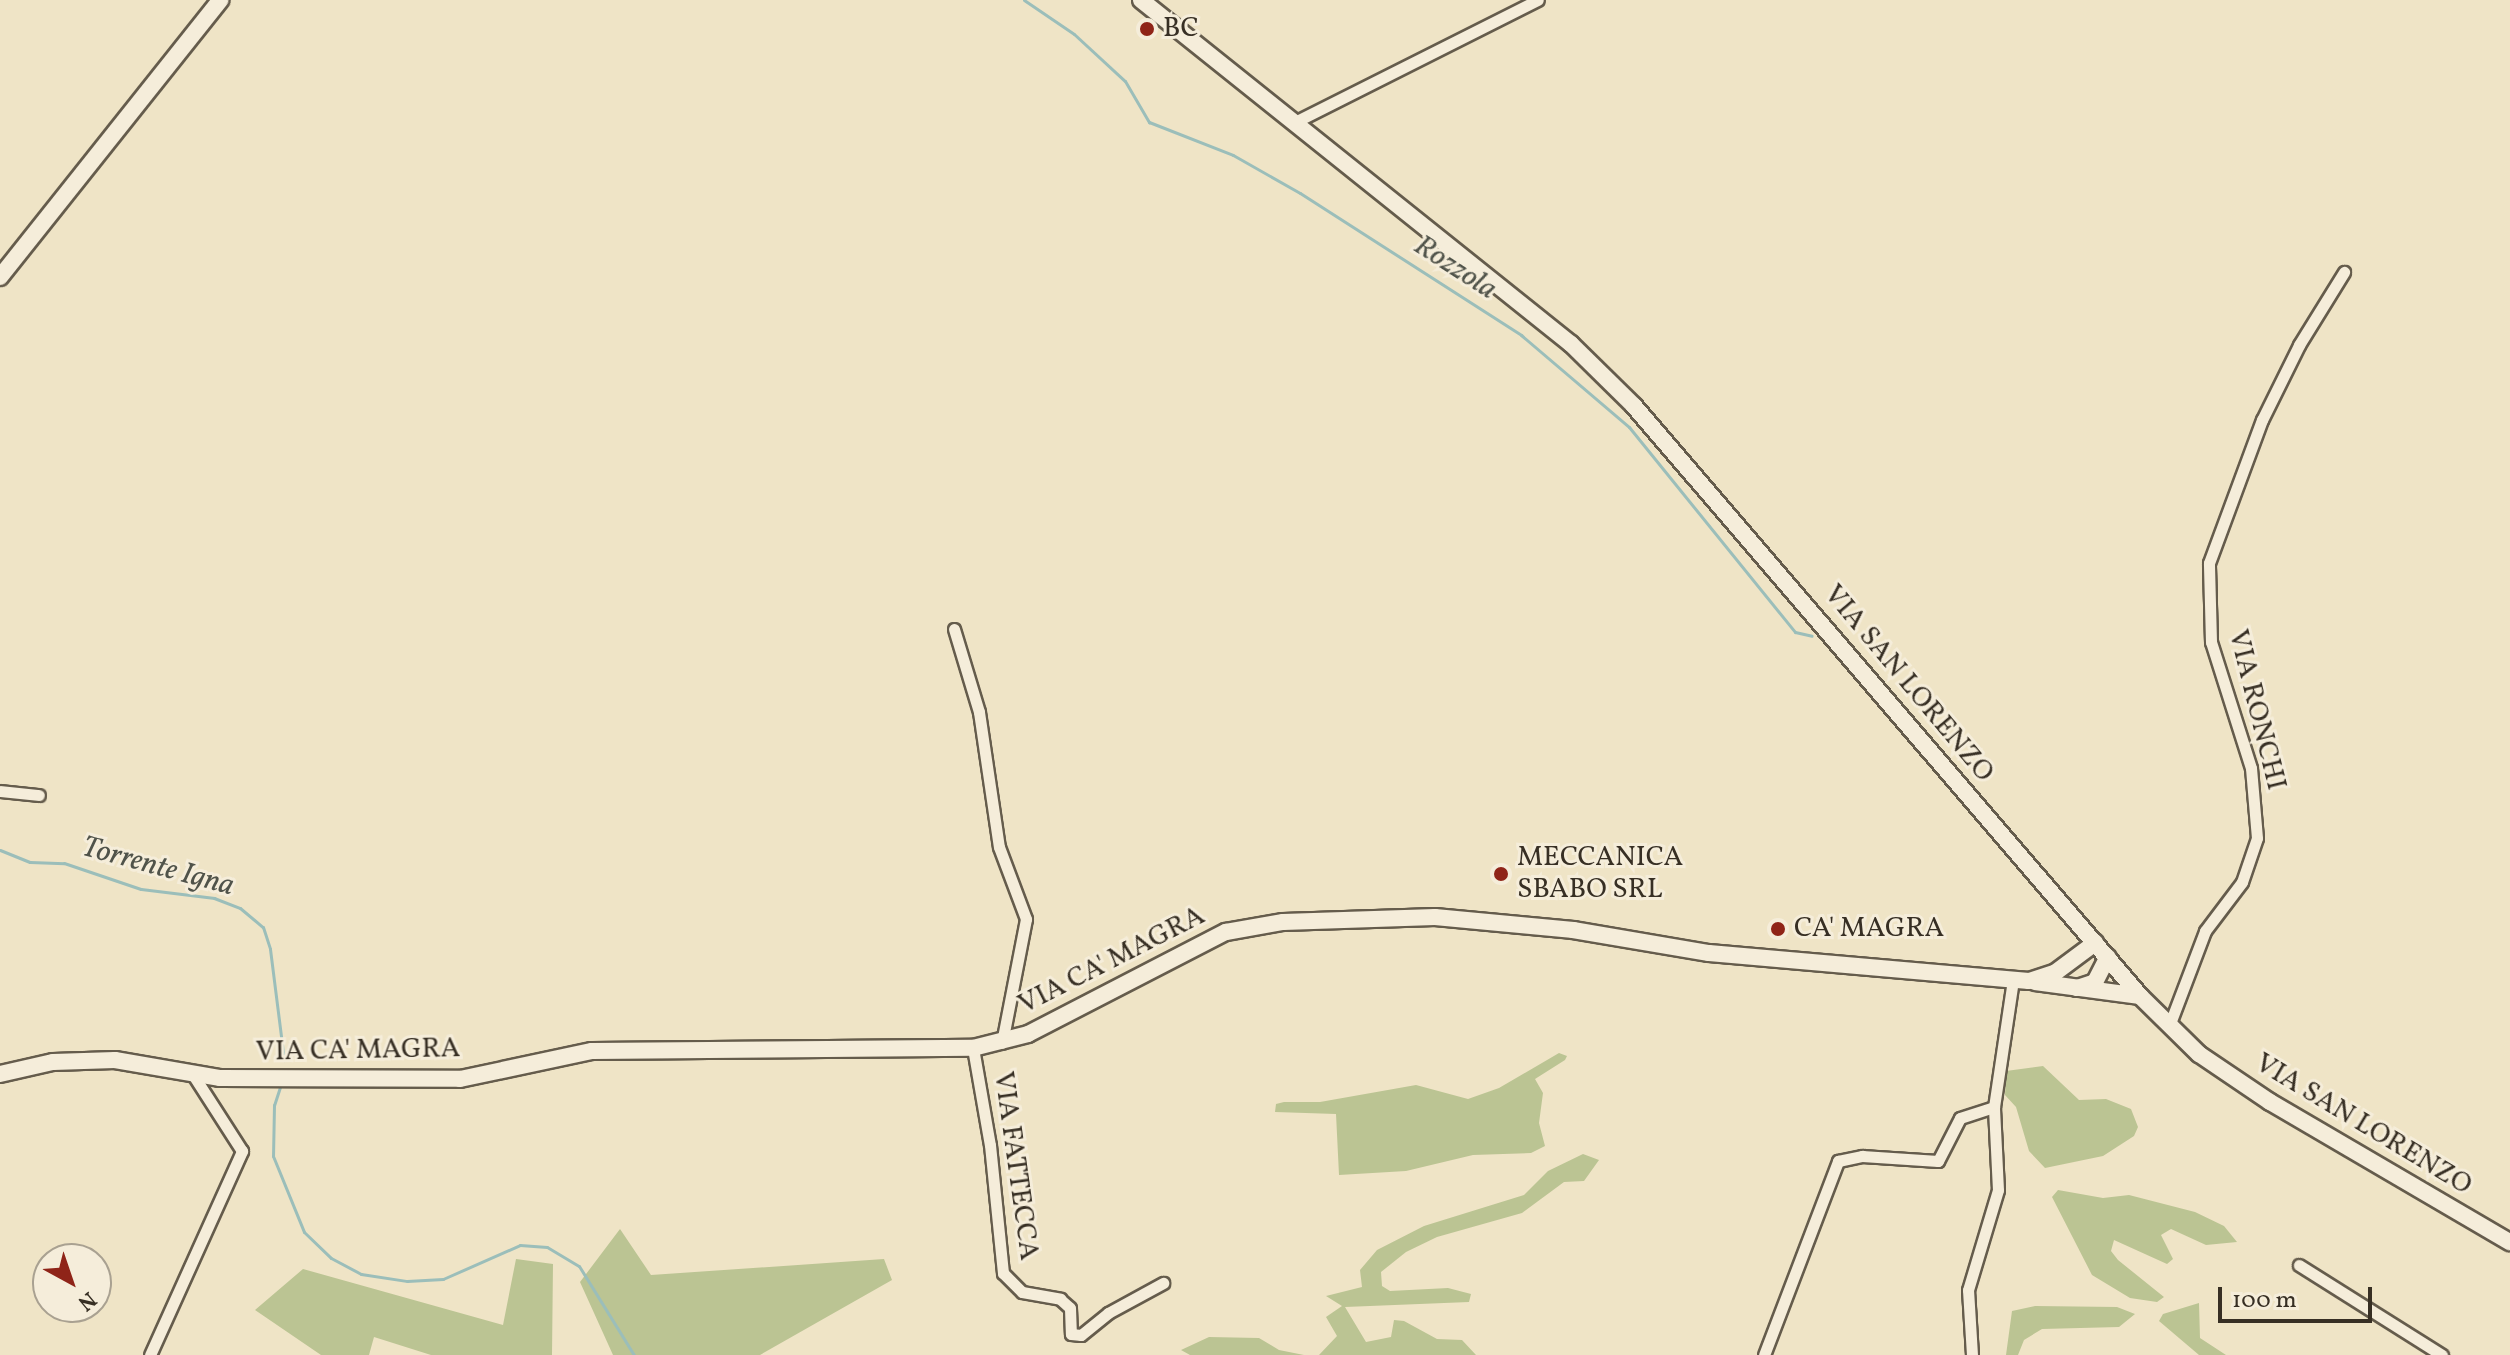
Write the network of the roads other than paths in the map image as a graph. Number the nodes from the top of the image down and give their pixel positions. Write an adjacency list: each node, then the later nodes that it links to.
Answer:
1 (220, 0): 6 (street)
2 (1141, 0): 4 (street, VIA SAN LORENZO)
3 (1538, 0): 4 (street)
4 (1293, 123): 10 (street, VIA SAN LORENZO)
5 (2344, 272): 15 (street, VIA RONCHI)
6 (0, 277)
7 (954, 629): 16 (street, VIA CA' MAGRA)
8 (0, 791): 9 (street)
9 (39, 795)
10 (2095, 943): 11 (street, VIA SAN LORENZO); 12 (street, VIA CA' MAGRA)
11 (2108, 957): 13 (street); 14 (street, VIA SAN LORENZO)
12 (2021, 981): 13 (street); 16 (street, VIA CA' MAGRA); 20 (street)
13 (2071, 987): 14 (street)
14 (2140, 996): 15 (street, VIA SAN LORENZO)
15 (2169, 1026): 21 (street, VIA SAN LORENZO)
16 (1002, 1043): 17 (street, VIA CA' MAGRA)
17 (973, 1048): 18 (street, VIA CA' MAGRA); 23 (street, VIA FATTECCA)
18 (192, 1073): 19 (street, VIA CA' MAGRA); 24 (street)
19 (0, 1074)
20 (1994, 1107): 25 (street); 26 (street)
21 (2510, 1242)
22 (2299, 1265): 27 (street)
23 (1163, 1283)
24 (150, 1355)
25 (1764, 1355)
26 (1972, 1355)
27 (2442, 1355)

